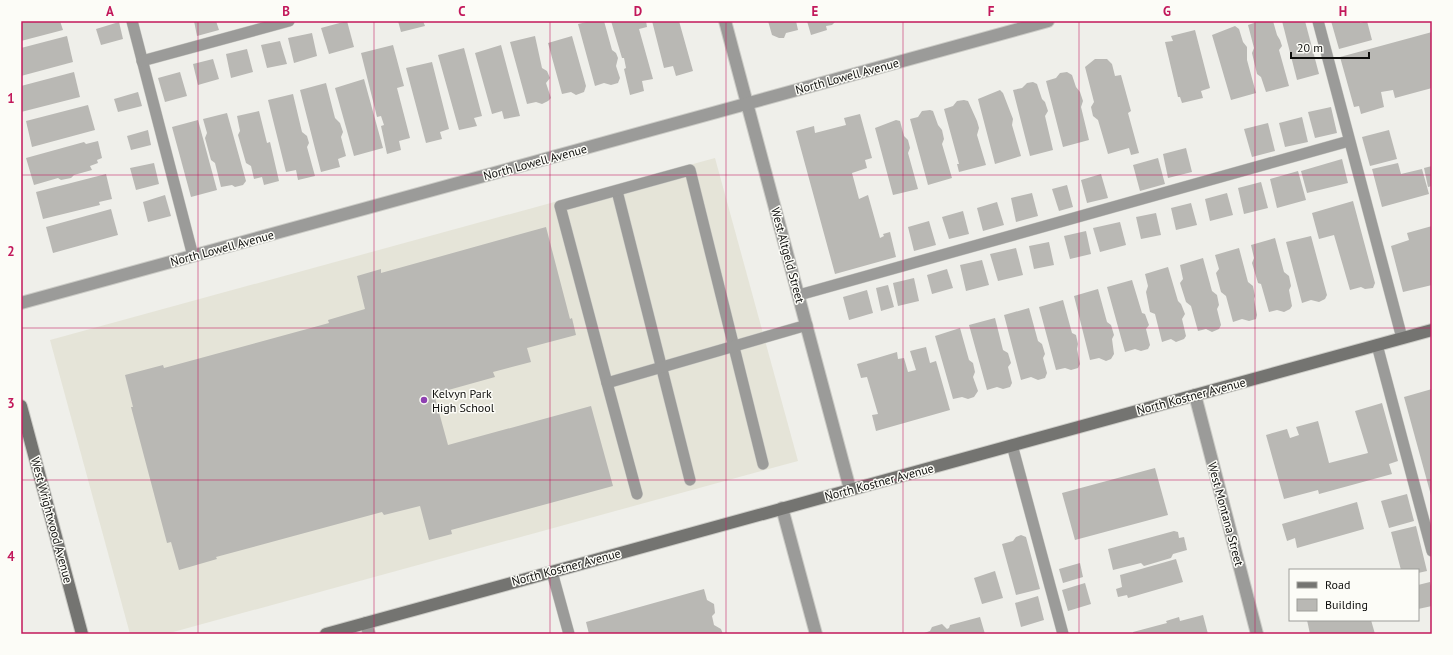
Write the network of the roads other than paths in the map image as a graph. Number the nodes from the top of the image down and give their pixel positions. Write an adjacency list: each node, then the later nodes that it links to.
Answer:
1 (132, 21): 6 (lane)
2 (290, 21): 6 (lane)
3 (725, 21): 7 (street, West Altgeld Street)
4 (1048, 21): 7 (street, North Lowell Avenue)
5 (1318, 21): 8 (lane)
6 (142, 61): 10 (lane)
7 (747, 104): 10 (street, North Lowell Avenue); 11 (street, West Altgeld Street)
8 (1349, 141): 11 (lane); 15 (lane)
9 (617, 191): 17 (lane); 18 (lane); 19 (lane)
10 (193, 256): 12 (street, North Lowell Avenue)
11 (799, 295): 13 (street, West Altgeld Street)
12 (21, 303)
13 (807, 325): 17 (lane); 25 (street, West Altgeld Street)
14 (1432, 330): 15 (street, North Kostner Avenue)
15 (1402, 338): 16 (street, North Kostner Avenue)
16 (1377, 345): 20 (street, North Kostner Avenue); 28 (lane)
17 (733, 347): 18 (lane); 23 (lane)
18 (661, 367): 19 (lane); 24 (lane)
19 (607, 383): 26 (lane)
20 (1195, 395): 22 (street, North Kostner Avenue); 36 (street, West Montana Street)
21 (21, 406): 31 (street, West Wrightwood Avenue)
22 (1012, 445): 25 (street, North Kostner Avenue); 35 (lane)
23 (763, 464)
24 (690, 480)
25 (850, 489): 27 (street, North Kostner Avenue)
26 (637, 494)
27 (782, 508): 29 (street, North Kostner Avenue); 34 (street)
28 (1432, 551)
29 (552, 572): 30 (street, North Kostner Avenue); 33 (lane)
30 (368, 628): 32 (street, North Kostner Avenue)
31 (82, 634)
32 (326, 634)
33 (569, 634)
34 (816, 634)
35 (1062, 634)
36 (1257, 634)

